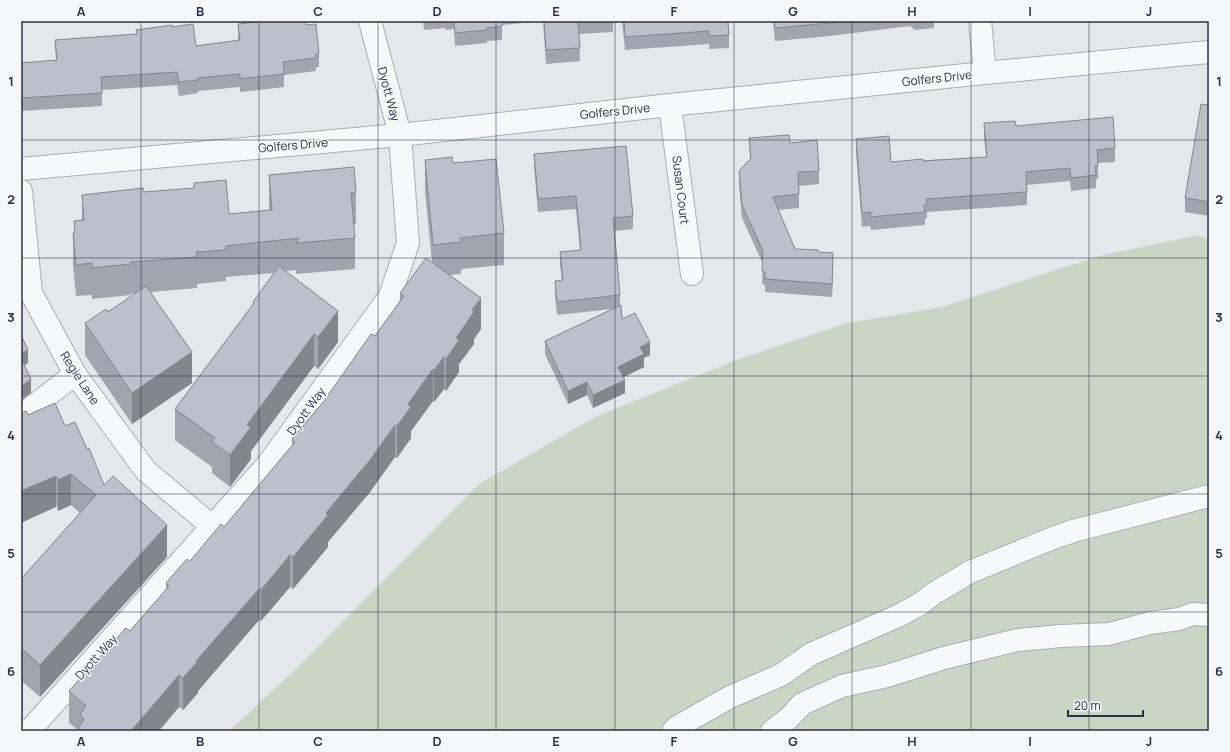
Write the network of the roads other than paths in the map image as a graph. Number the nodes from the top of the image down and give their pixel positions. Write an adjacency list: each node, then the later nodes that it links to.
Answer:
1 (370, 21): 6 (street, Dyott Way)
2 (980, 21): 4 (street)
3 (1209, 52): 4 (street, Golfers Drive)
4 (985, 73): 5 (street, Golfers Drive)
5 (670, 105): 6 (street, Golfers Drive); 9 (street, Susan Court)
6 (400, 135): 7 (street, Golfers Drive); 13 (street, Dyott Way)
7 (21, 169)
8 (21, 191): 10 (street, Regie Lane)
9 (692, 274)
10 (75, 374): 11 (street); 13 (street, Regie Lane)
11 (21, 416)
12 (1209, 496): 16 (street)
13 (213, 527): 15 (street, Dyott Way)
14 (1209, 615): 17 (street)
15 (29, 731)
16 (673, 731)
17 (772, 731)

